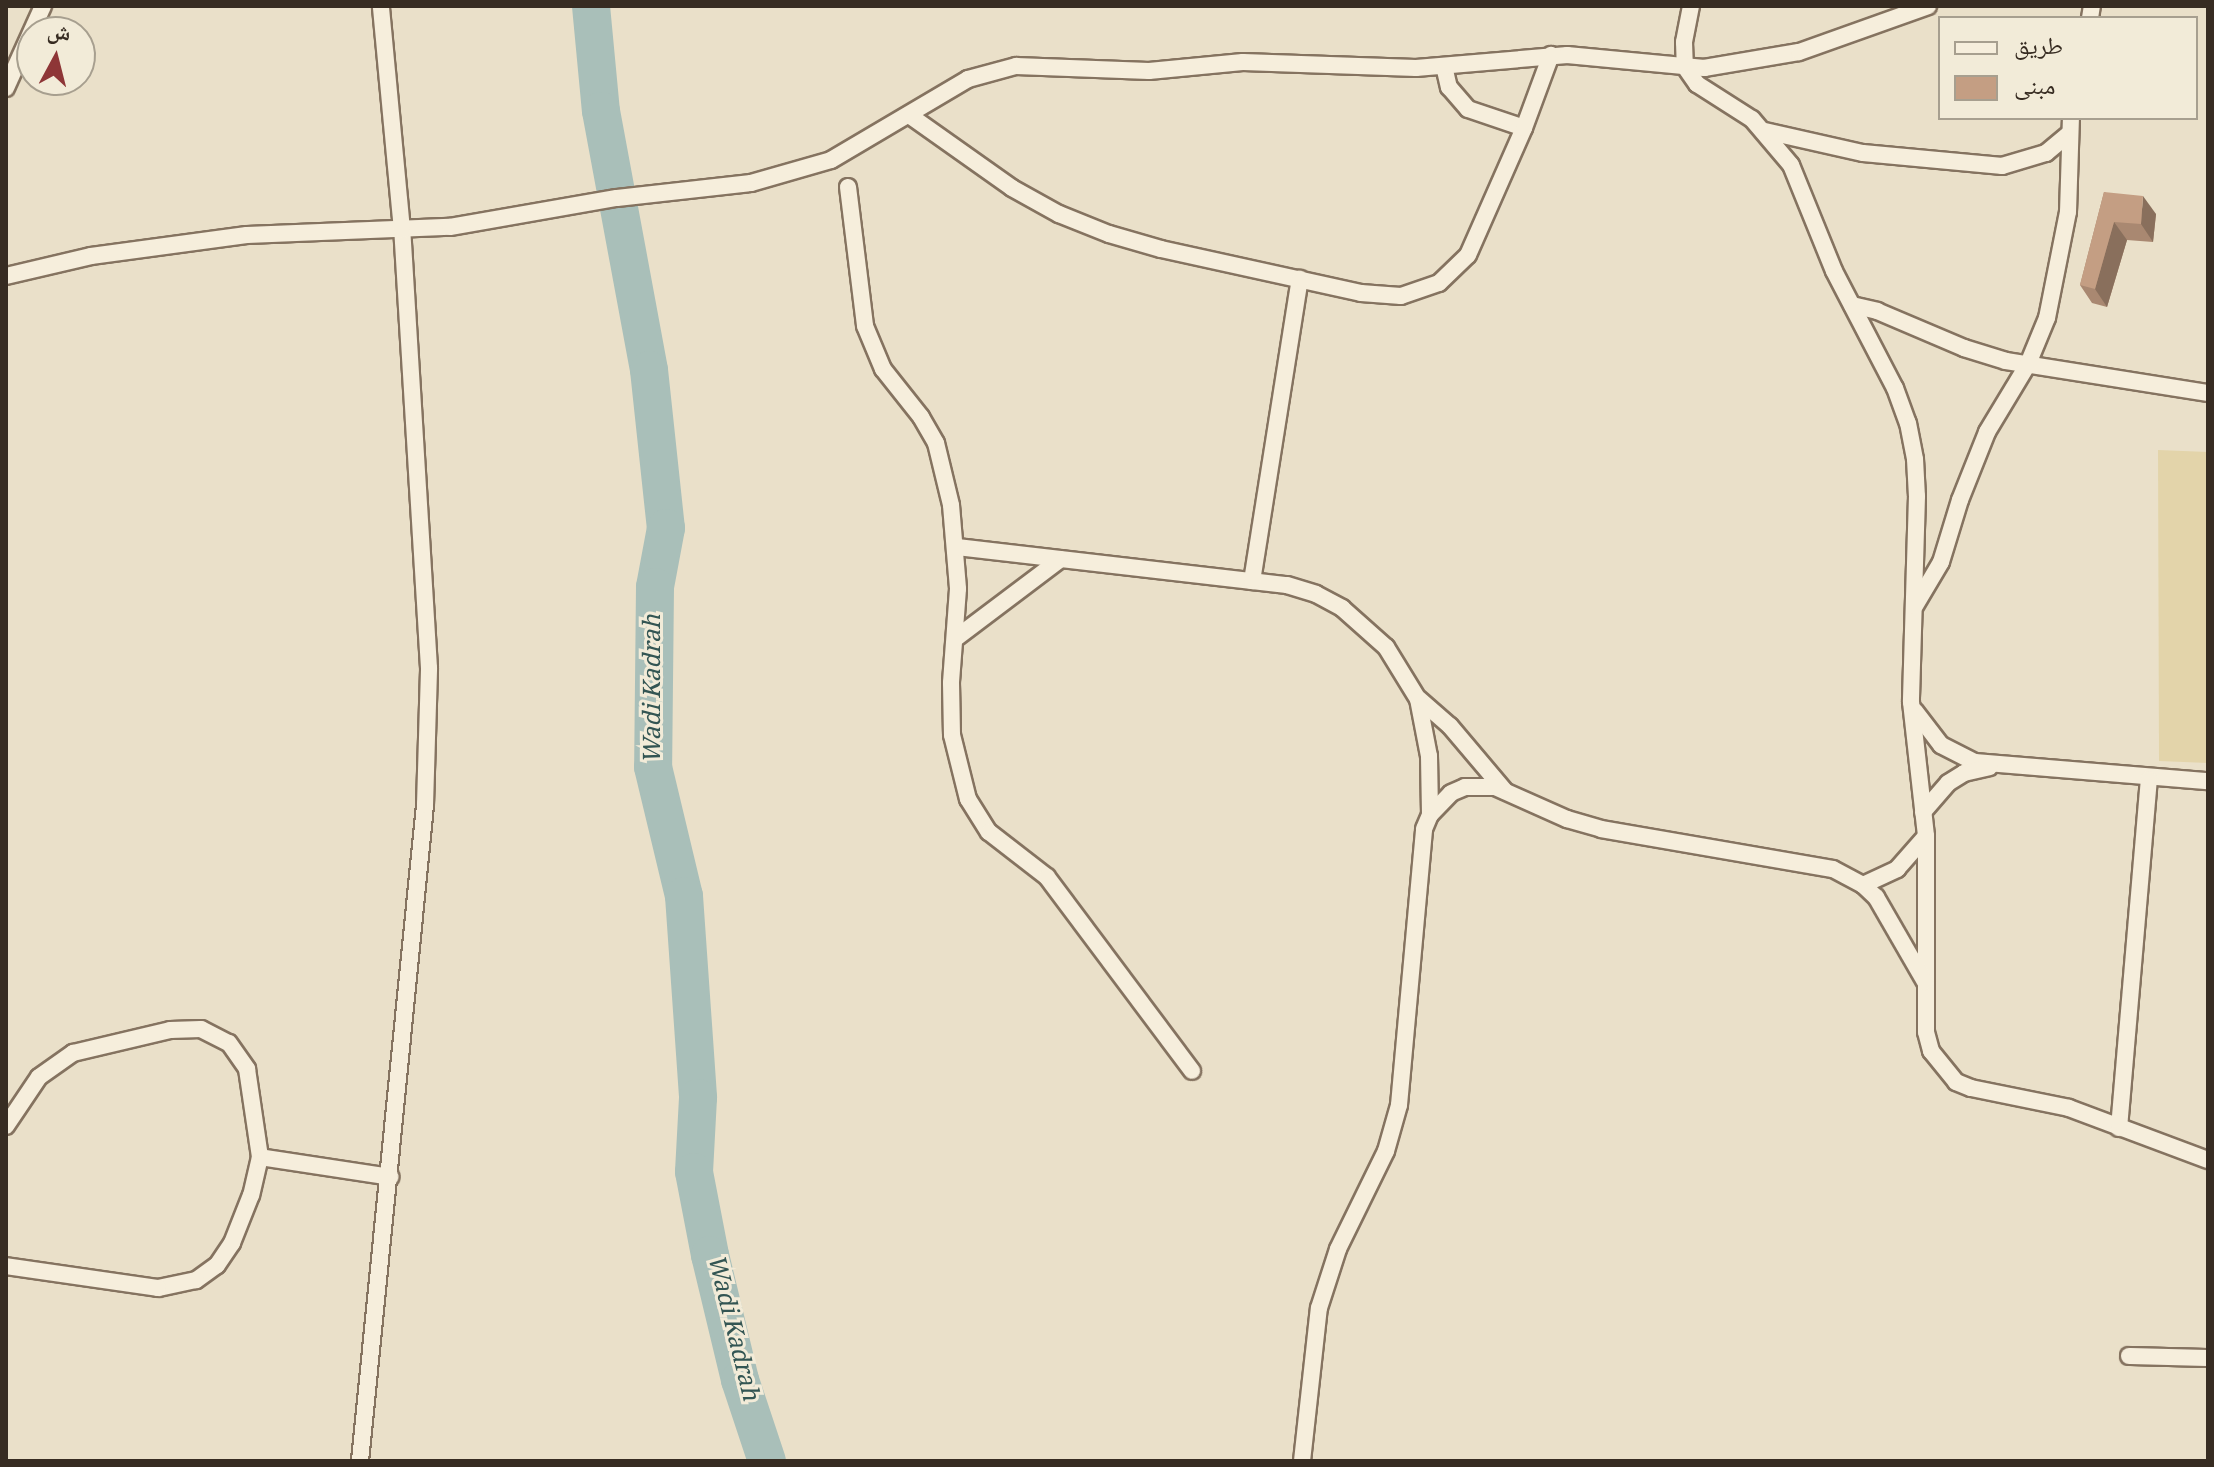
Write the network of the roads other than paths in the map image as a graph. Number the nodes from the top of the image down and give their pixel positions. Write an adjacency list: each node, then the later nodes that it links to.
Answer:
1 (43, 6): 8 (street)
2 (381, 6): 14 (street)
3 (1691, 6): 7 (street)
4 (1928, 6): 7 (street)
5 (1551, 55): 6 (street); 7 (street); 11 (street)
6 (1444, 66): 9 (street); 11 (street)
7 (1685, 67): 12 (street)
8 (6, 88)
9 (909, 115): 14 (street); 16 (street)
10 (2071, 126): 12 (street); 18 (street)
11 (1524, 128): 16 (street)
12 (1764, 131): 17 (street)
13 (848, 187): 20 (street)
14 (402, 230): 15 (street); 41 (street)
15 (6, 276)
16 (1300, 279): 22 (street)
17 (1852, 305): 18 (street); 23 (street)
18 (2028, 364): 19 (street); 23 (street)
19 (2208, 393)
20 (957, 547): 21 (street); 24 (street)
21 (1061, 559): 22 (street); 24 (street)
22 (1252, 581): 25 (street)
23 (1915, 607): 26 (street)
24 (956, 638): 36 (street)
25 (1418, 699): 30 (street); 32 (street)
26 (1911, 702): 27 (street); 31 (street)
27 (2002, 766): 28 (street); 31 (street)
28 (2149, 779): 29 (street); 38 (street)
29 (2208, 781)
30 (1505, 791): 32 (street); 34 (street)
31 (1923, 812): 33 (street)
32 (1430, 815): 46 (street)
33 (1926, 836): 34 (street); 35 (street)
34 (1863, 885): 35 (street)
35 (1927, 985): 38 (street)
36 (1192, 1071)
37 (6, 1126): 39 (street)
38 (2119, 1128): 40 (street)
39 (260, 1157): 41 (street); 42 (street)
40 (2208, 1160)
41 (390, 1177): 45 (street)
42 (6, 1266)
43 (2129, 1356): 44 (street)
44 (2208, 1358)
45 (360, 1461)
46 (1302, 1461)

